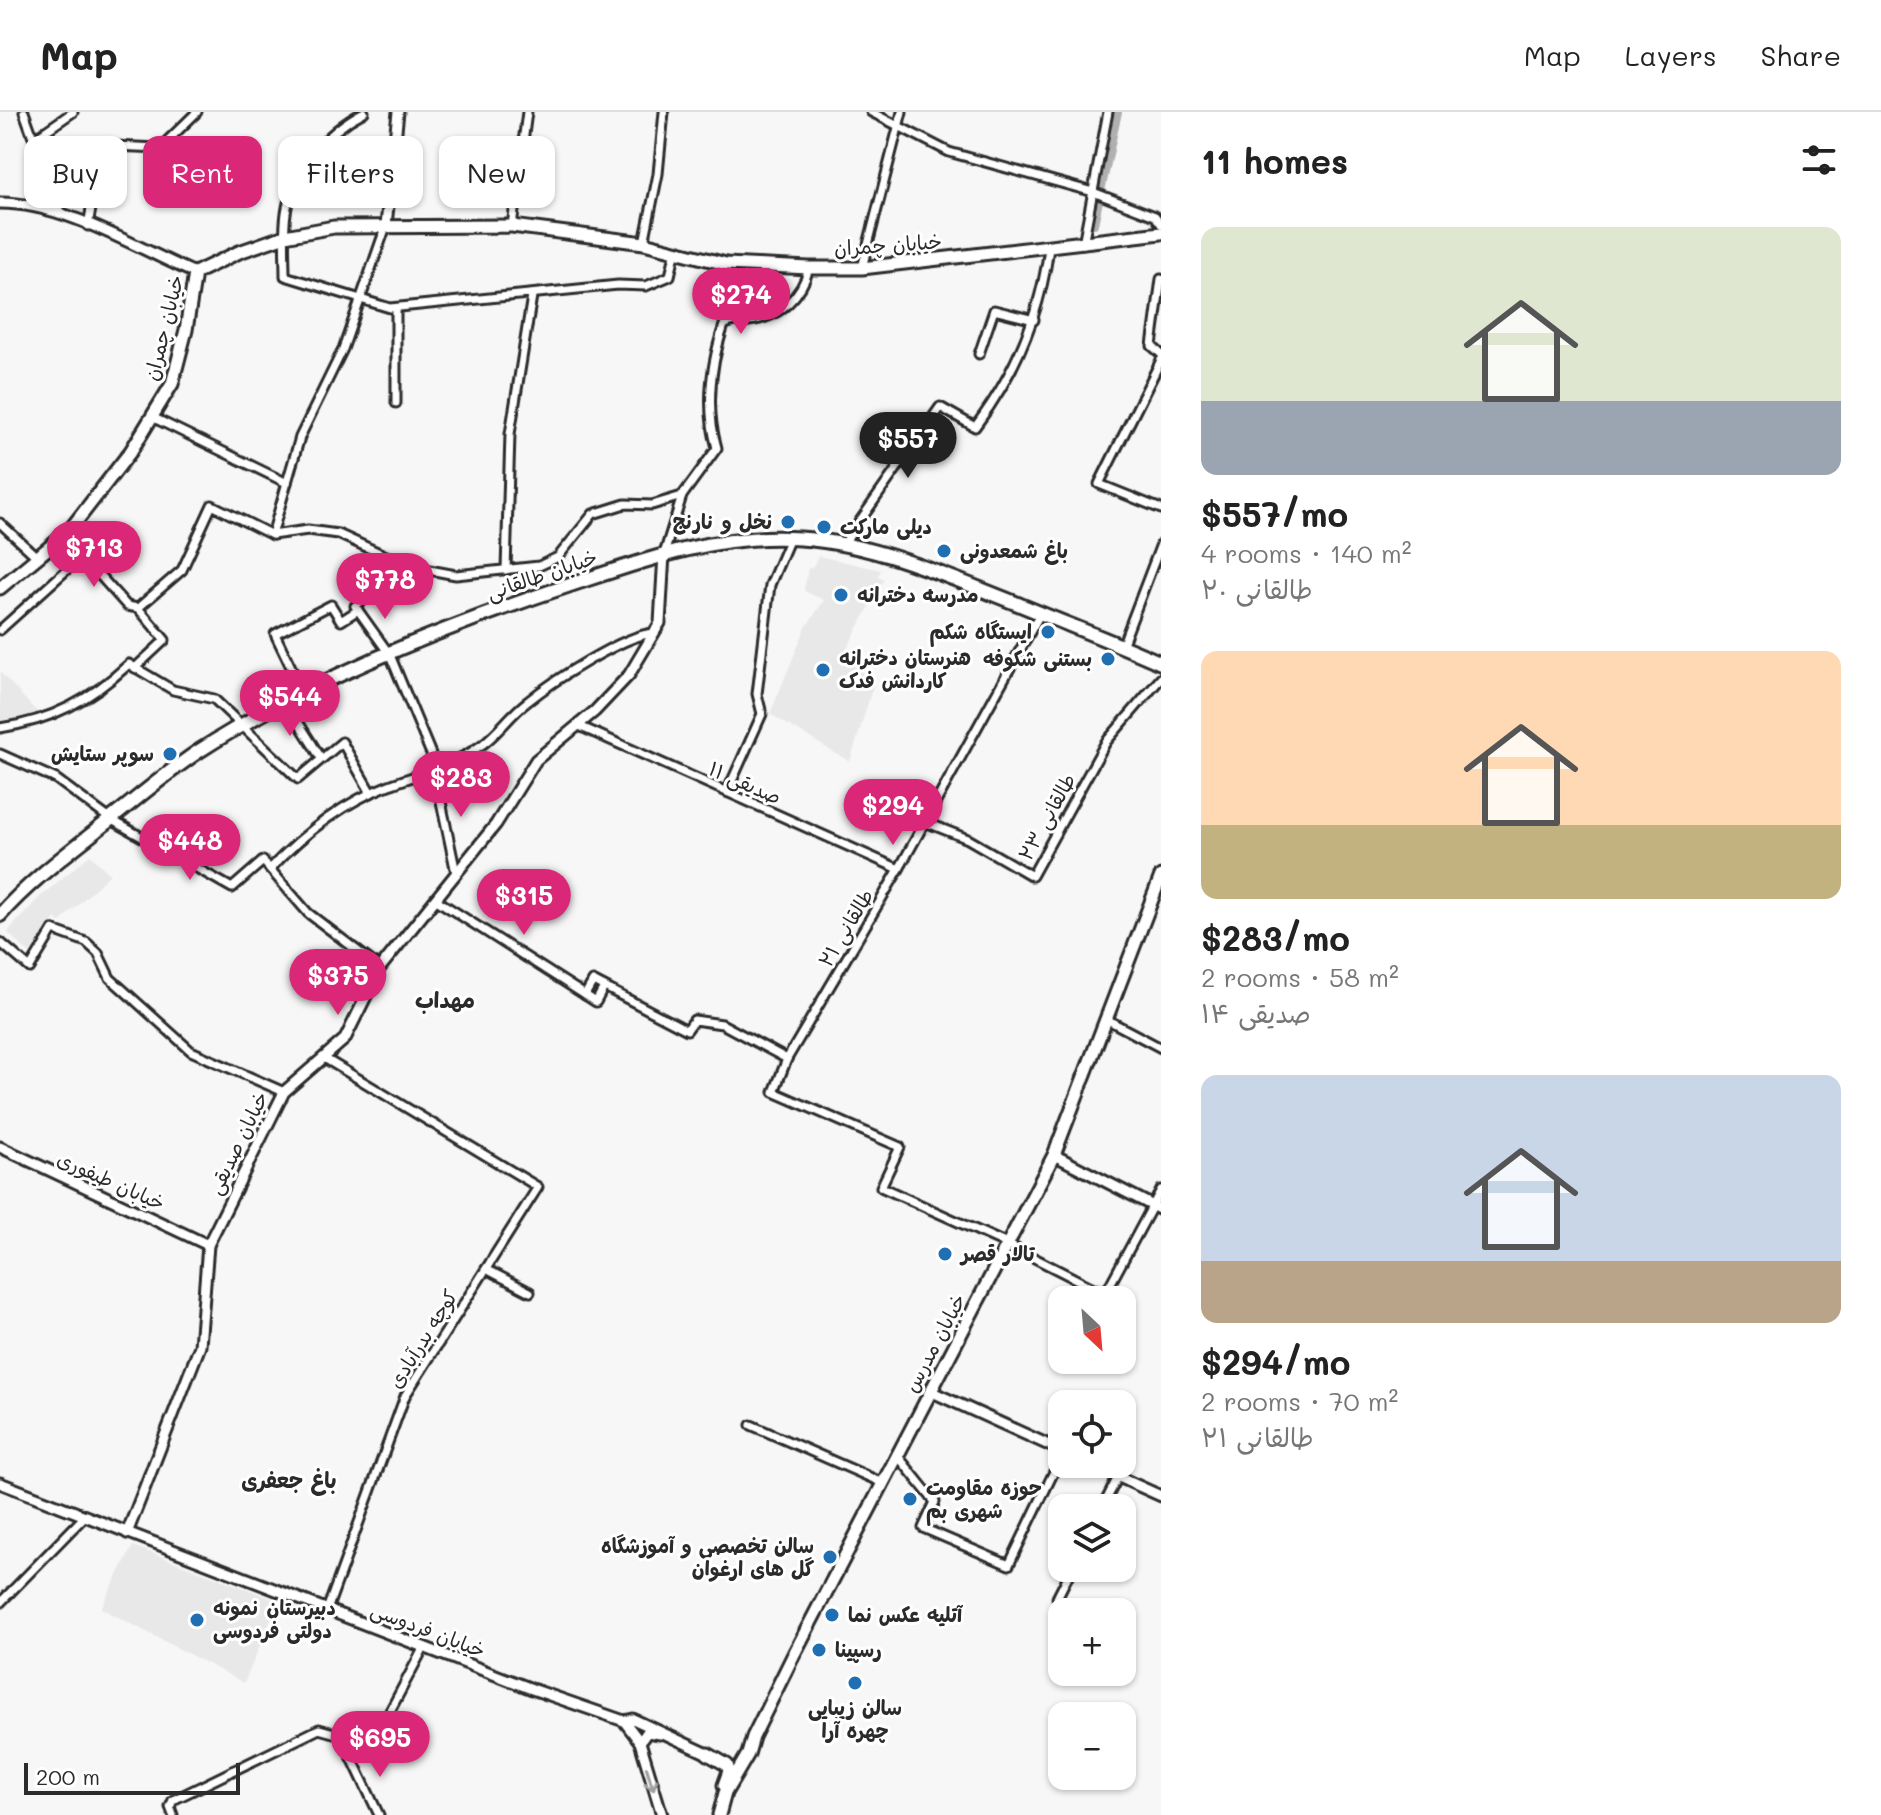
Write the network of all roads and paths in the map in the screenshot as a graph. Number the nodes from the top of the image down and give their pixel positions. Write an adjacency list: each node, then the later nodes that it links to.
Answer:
1 (24, 112): 12 (street)
2 (73, 112): 13 (street)
3 (197, 112): 20 (street)
4 (364, 112): 23 (street)
5 (398, 112): 19 (street)
6 (527, 112): 21 (street)
7 (664, 112): 24 (street)
8 (871, 112): 11 (street)
9 (902, 112): 11 (street)
10 (1108, 112): 14 (street)
11 (897, 123): 14 (street); 29 (street)
12 (33, 136)
13 (38, 136)
14 (1093, 192): 18 (street); 25 (street)
15 (0, 203): 17 (street)
16 (59, 208): 17 (street)
17 (60, 212): 20 (street)
18 (1161, 224)
19 (386, 225): 21 (main road, خیابان چمران); 23 (main road, خیابان چمران); 33 (street)
20 (88, 226): 30 (street)
21 (512, 226): 24 (main road, خیابان چمران)
22 (1161, 233): 25 (main road, خیابان چمران)
23 (285, 236): 30 (main road, خیابان چمران); 33 (street)
24 (644, 243): 27 (main road, خیابان چمران)
25 (1083, 244): 26 (main road, خیابان چمران)
26 (1049, 248): 29 (main road, خیابان چمران); 35 (street)
27 (675, 254): 28 (main road, خیابان چمران); 32 (street)
28 (809, 268): 29 (main road, خیابان چمران); 41 (street)
29 (862, 268)
30 (195, 273): 39 (main road, خیابان چمران)
31 (1161, 279): 37 (street)
32 (532, 296): 34 (street); 53 (street)
33 (360, 299): 34 (street); 40 (street)
34 (396, 308): 38 (street)
35 (1034, 320): 36 (street); 48 (street)
36 (979, 354)
37 (1161, 357): 42 (street)
38 (396, 403)
39 (152, 417): 40 (street); 46 (main road, خیابان چمران)
40 (287, 483): 44 (street)
41 (682, 496): 49 (street); 53 (street)
42 (1161, 509)
43 (0, 523): 51 (street)
44 (272, 535): 52 (street); 55 (street)
45 (790, 538): 48 (main road, خیابان طالقانی); 49 (main road, خیابان طالقانی); 73 (street)
46 (56, 543): 50 (street); 51 (main road, خیابان چمران)
47 (1161, 544): 60 (street)
48 (843, 545): 57 (main road, خیابان طالقانی)
49 (664, 554): 59 (street, خیابان صدیقی); 61 (main road, خیابان طالقانی)
50 (81, 557): 55 (street); 58 (street)
51 (38, 558): 54 (main road, خیابان چمران)
52 (408, 566): 53 (street); 56 (street)
53 (506, 570)
54 (0, 588)
55 (138, 608): 63 (street)
56 (357, 608): 61 (street); 65 (street)
57 (1040, 614): 60 (main road, خیابان طالقانی); 76 (street, طالقانی ۲۱)
58 (0, 630)
59 (654, 633): 68 (street, خیابان صدیقی); 72 (street)
60 (1122, 646): 62 (main road, خیابان طالقانی)
61 (390, 655): 65 (main road, خیابان طالقانی); 72 (street)
62 (1161, 663)
63 (132, 666): 67 (street); 69 (street)
64 (1161, 678): 76 (street, طالقانی ۲۳)
65 (304, 694): 66 (main road, خیابان طالقانی)
66 (286, 703): 67 (main road, خیابان طالقانی); 71 (street)
67 (244, 725): 71 (street); 75 (main road, خیابان طالقانی)
68 (577, 725): 73 (street, صدیقی ۱۱); 79 (street, خیابان صدیقی)
69 (0, 728)
70 (0, 754): 75 (street)
71 (321, 758): 74 (street)
72 (434, 772): 74 (street); 79 (street)
73 (727, 792): 78 (street, صدیقی ۱۱)
74 (371, 793): 77 (street)
75 (110, 819): 77 (street); 82 (main road, خیابان طالقانی)
76 (925, 822): 78 (street, طالقانی ۲۱)
77 (270, 869): 84 (street)
78 (899, 869): 90 (street, طالقانی ۲۱)
79 (456, 873): 81 (street, خیابان صدیقی)
80 (1161, 876): 87 (main road, خیابان مدرس)
81 (435, 899): 84 (street, خیابان صدیقی); 86 (street)
82 (0, 915)
83 (0, 942): 91 (street)
84 (380, 968): 89 (street, خیابان صدیقی)
85 (604, 987): 86 (street); 86 (street); 90 (street)
86 (585, 995)
87 (1106, 1019): 88 (street); 93 (main road, خیابان مدرس)
88 (1161, 1048)
89 (324, 1058): 91 (street, خیابان صدیقی); 98 (street, کوچه بدرآبادی)
90 (787, 1059): 96 (street, طالقانی ۲۱)
91 (284, 1092): 97 (street, خیابان صدیقی)
92 (0, 1147): 97 (street, خیابان طیفوری)
93 (1054, 1155): 95 (street); 96 (main road, خیابان مدرس)
94 (1161, 1190): 95 (street)
95 (1157, 1208): 96 (street)
96 (1007, 1244): 100 (main road, خیابان مدرس)
97 (208, 1245): 110 (street, خیابان صدیقی)
98 (486, 1269): 99 (street); 114 (street, کوچه بدرآبادی)
99 (530, 1292)
100 (930, 1391): 102 (street); 103 (main road, خیابان مدرس)
101 (751, 1425): 107 (street)
102 (1048, 1446)
103 (897, 1455): 104 (street); 107 (main road, خیابان مدرس)
104 (1050, 1478)
105 (1120, 1478): 108 (street)
106 (0, 1483): 109 (street, خیابان فردوسی)
107 (883, 1483): 119 (main road, خیابان مدرس)
108 (1161, 1496)
109 (85, 1516): 110 (street, خیابان فردوسی); 113 (street)
110 (127, 1533): 114 (street, خیابان فردوسی)
111 (1065, 1582): 112 (street)
112 (1057, 1598)
113 (0, 1603)
114 (327, 1610): 115 (street, خیابان فردوسی)
115 (424, 1647): 116 (street, خیابان فردوسی); 121 (street)
116 (624, 1721): 117 (street, خیابان فردوسی); 118 (street)
117 (660, 1734): 118 (street); 120 (street, خیابان فردوسی)
118 (640, 1742): 125 (street, one-way to 125)
119 (749, 1746): 120 (main road); 122 (main road, خیابان مدرس)
120 (708, 1754): 122 (main road)
121 (352, 1756): 123 (street); 124 (street)
122 (725, 1793): 126 (main road, خیابان مدرس)
123 (173, 1815)
124 (379, 1815)
125 (662, 1815)
126 (719, 1815)

